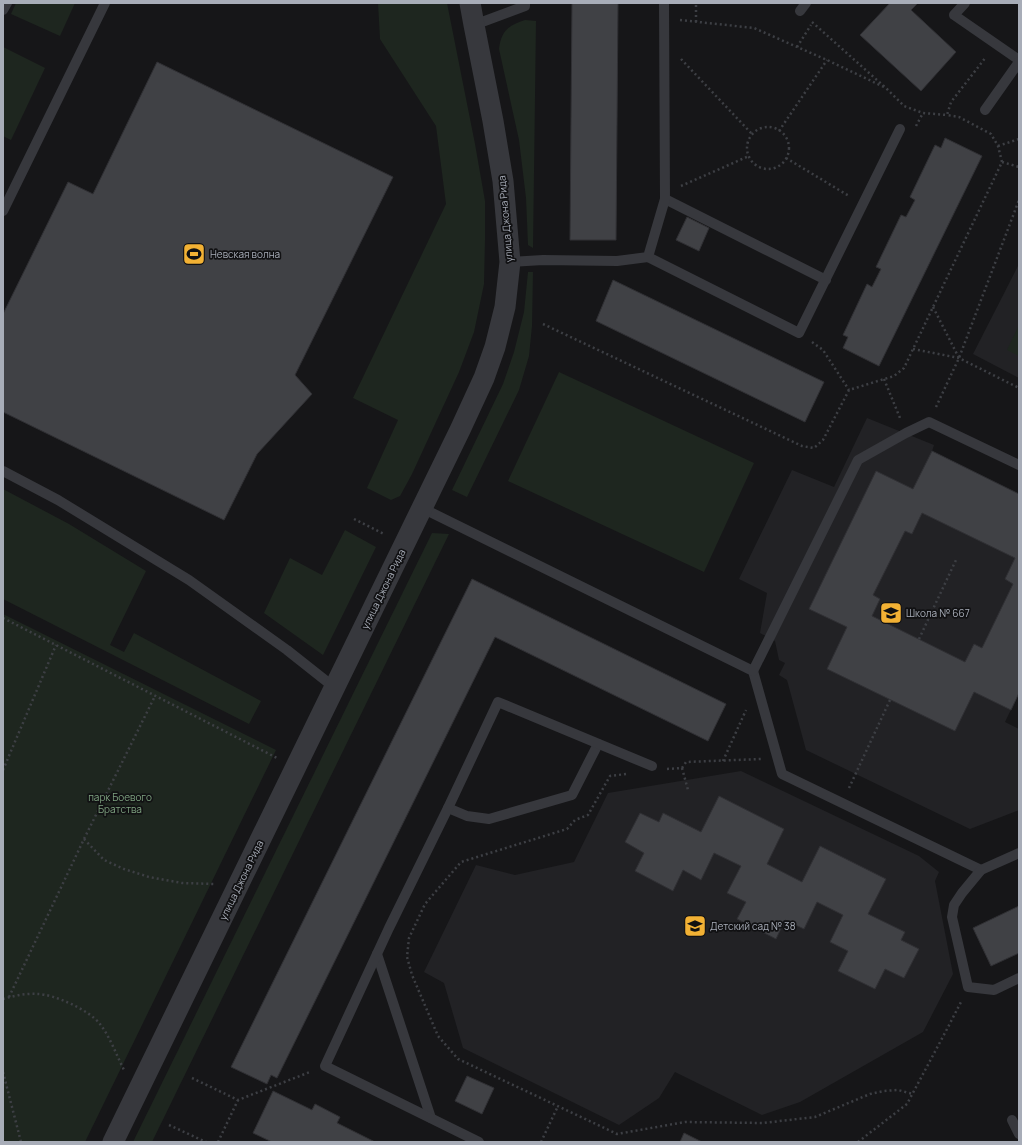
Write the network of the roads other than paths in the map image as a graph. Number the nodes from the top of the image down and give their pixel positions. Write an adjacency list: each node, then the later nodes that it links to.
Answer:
1 (7, 3): 7 (lane)
2 (105, 3): 13 (lane)
3 (470, 3): 8 (street, улица Джона Рида)
4 (525, 3): 8 (lane)
5 (664, 3): 12 (lane)
6 (965, 3): 9 (lane)
7 (3, 10)
8 (474, 25): 15 (street, улица Джона Рида)
9 (1019, 61): 10 (lane)
10 (985, 110)
11 (900, 129): 16 (lane)
12 (665, 196): 14 (lane); 16 (lane)
13 (3, 211)
14 (648, 257): 15 (lane); 16 (lane)
15 (510, 262): 19 (street, улица Джона Рида)
16 (826, 280)
17 (1019, 465): 20 (lane)
18 (3, 471): 21 (lane)
19 (422, 508): 20 (lane); 21 (street, улица Джона Рида)
20 (753, 671): 26 (lane)
21 (335, 688): 32 (street, улица Джона Рида)
22 (598, 744): 23 (lane); 24 (lane); 24 (lane)
23 (656, 768)
24 (448, 808): 27 (lane)
25 (1019, 853): 26 (lane)
26 (981, 870): 28 (lane)
27 (377, 954): 29 (lane); 29 (lane)
28 (1019, 978)
29 (431, 1118): 33 (lane)
30 (1012, 1120): 31 (lane)
31 (1019, 1134)
32 (113, 1142)
33 (479, 1142)

